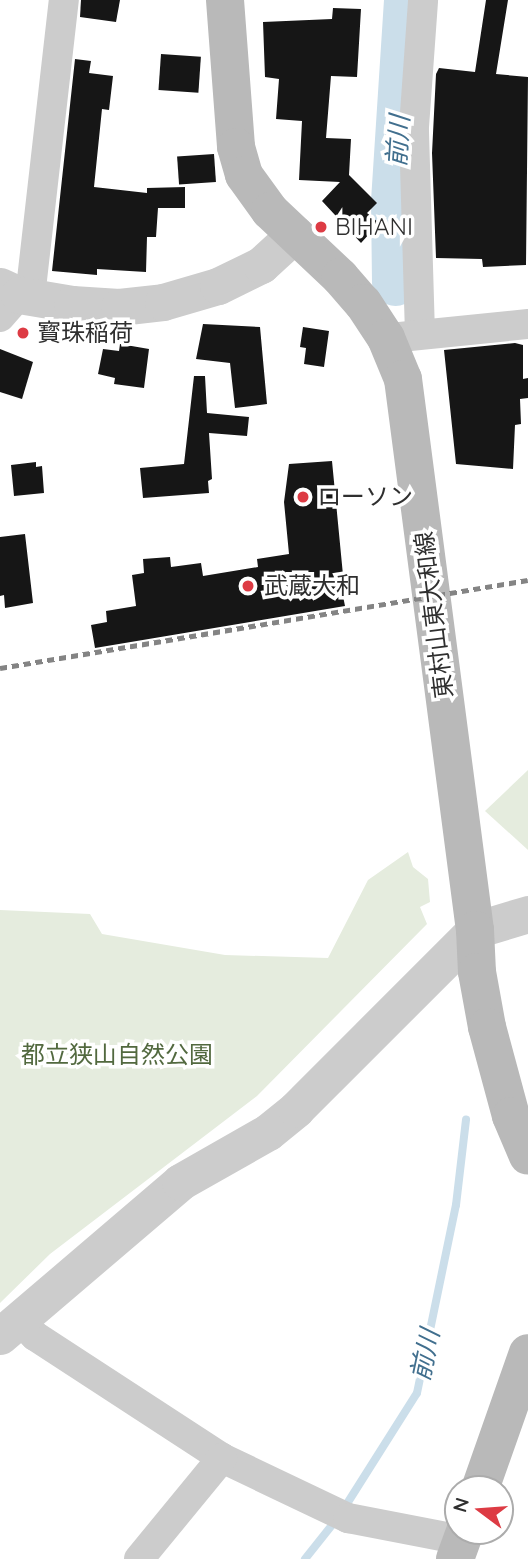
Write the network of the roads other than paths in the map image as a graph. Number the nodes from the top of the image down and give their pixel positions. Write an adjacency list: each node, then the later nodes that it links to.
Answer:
1 (64, 0): 5 (street)
2 (225, 0): 4 (main road, 東村山東大和線)
3 (423, 0): 7 (street)
4 (295, 234): 5 (street); 7 (main road, 東村山東大和線)
5 (12, 299)
6 (528, 324): 7 (street)
7 (403, 336): 9 (main road, 東村山東大和線)
8 (528, 914): 9 (street)
9 (475, 930): 10 (main road, 東村山東大和線); 11 (street)
10 (528, 1156)
11 (9, 1328): 13 (street)
12 (528, 1353): 14 (main road)
13 (222, 1458): 15 (street); 16 (street)
14 (485, 1475)
15 (444, 1540)
16 (139, 1559)

